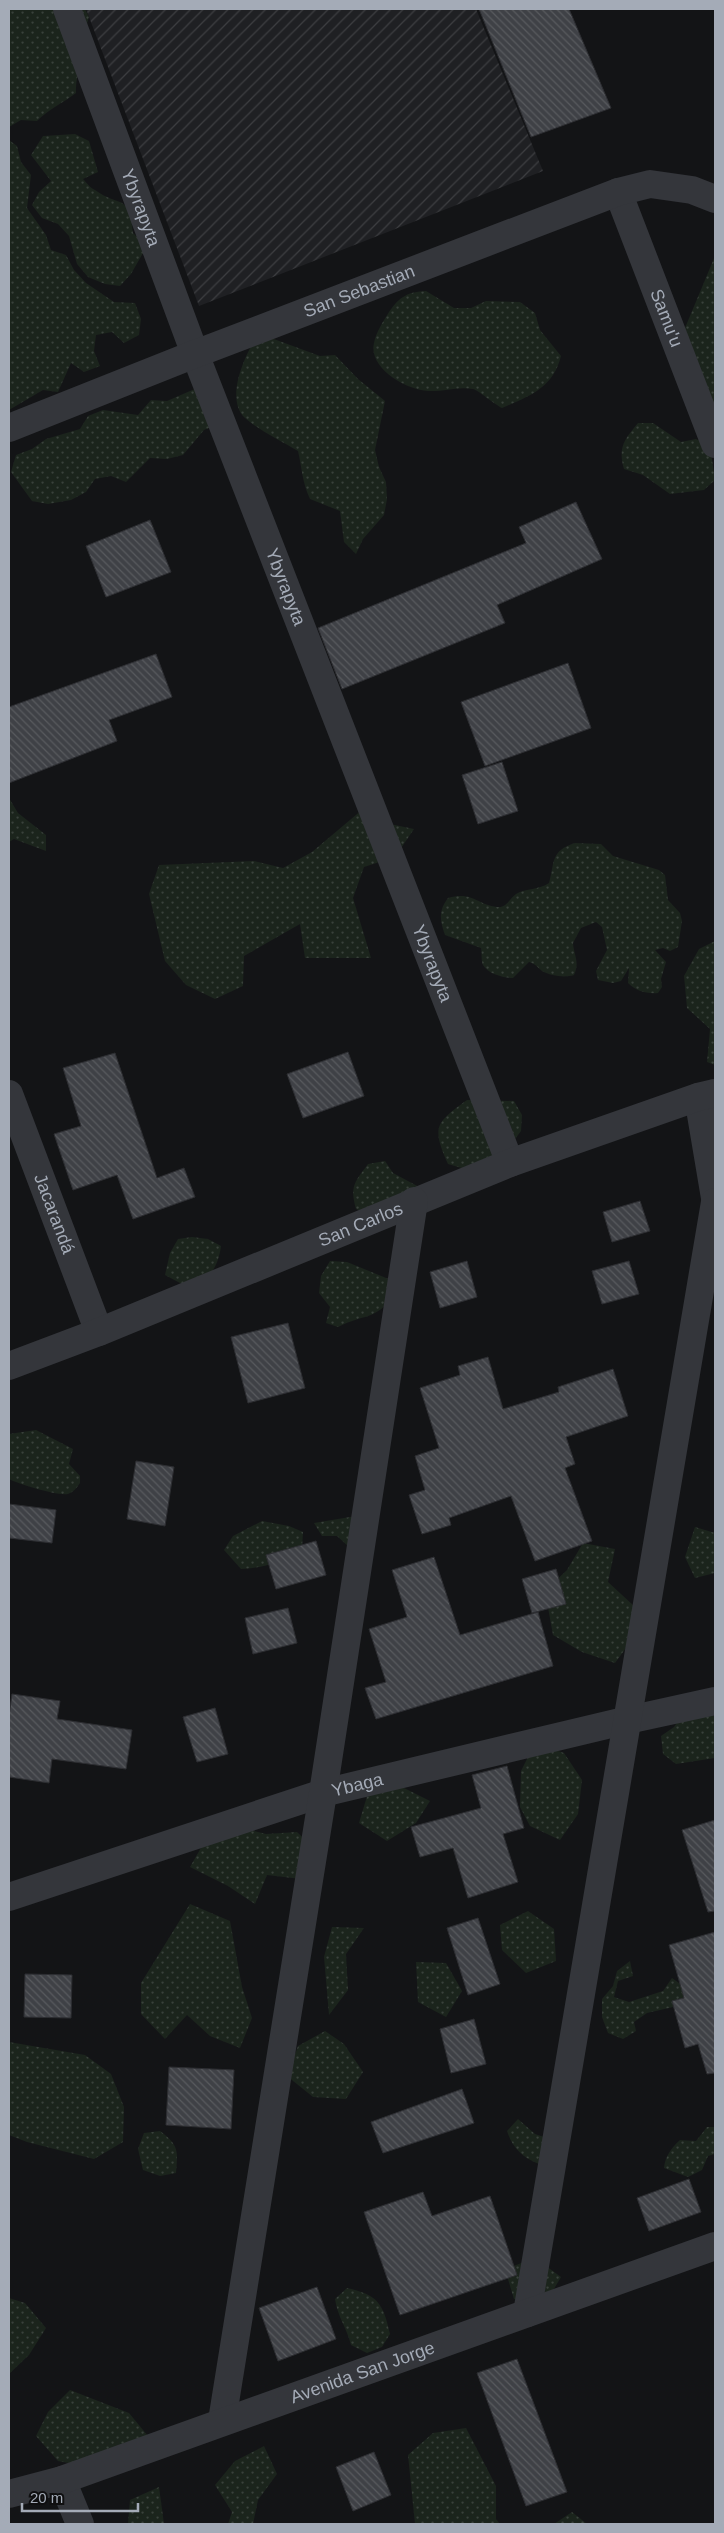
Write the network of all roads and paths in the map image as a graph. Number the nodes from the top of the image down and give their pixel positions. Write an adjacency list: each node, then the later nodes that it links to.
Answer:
1 (67, 9): 4 (street, Ybyrapyta)
2 (618, 192): 3 (street, San Sebastian); 4 (street, San Sebastian); 6 (street, Samu'u)
3 (715, 199)
4 (194, 354): 5 (street, San Sebastian); 9 (street, Ybyrapyta)
5 (9, 428)
6 (715, 444)
7 (9, 1094): 13 (street, Jacarandá)
8 (706, 1095): 9 (street, San Carlos); 10 (street)
9 (510, 1163): 11 (street, San Carlos)
10 (715, 1198)
11 (414, 1201): 13 (street, San Carlos); 17 (street)
12 (715, 1202): 16 (street)
13 (99, 1332): 14 (street, San Carlos)
14 (9, 1366)
15 (715, 1701): 16 (street, Ybaga)
16 (628, 1720): 17 (street, Ybaga); 20 (street)
17 (323, 1793): 18 (street, Ybaga); 21 (street)
18 (9, 1896)
19 (715, 2246): 20 (street, Avenida San Jorge)
20 (527, 2313): 21 (street, Avenida San Jorge)
21 (222, 2421): 22 (street, Avenida San Jorge)
22 (62, 2480): 23 (street, Avenida San Jorge); 24 (street)
23 (9, 2494)
24 (80, 2524)

